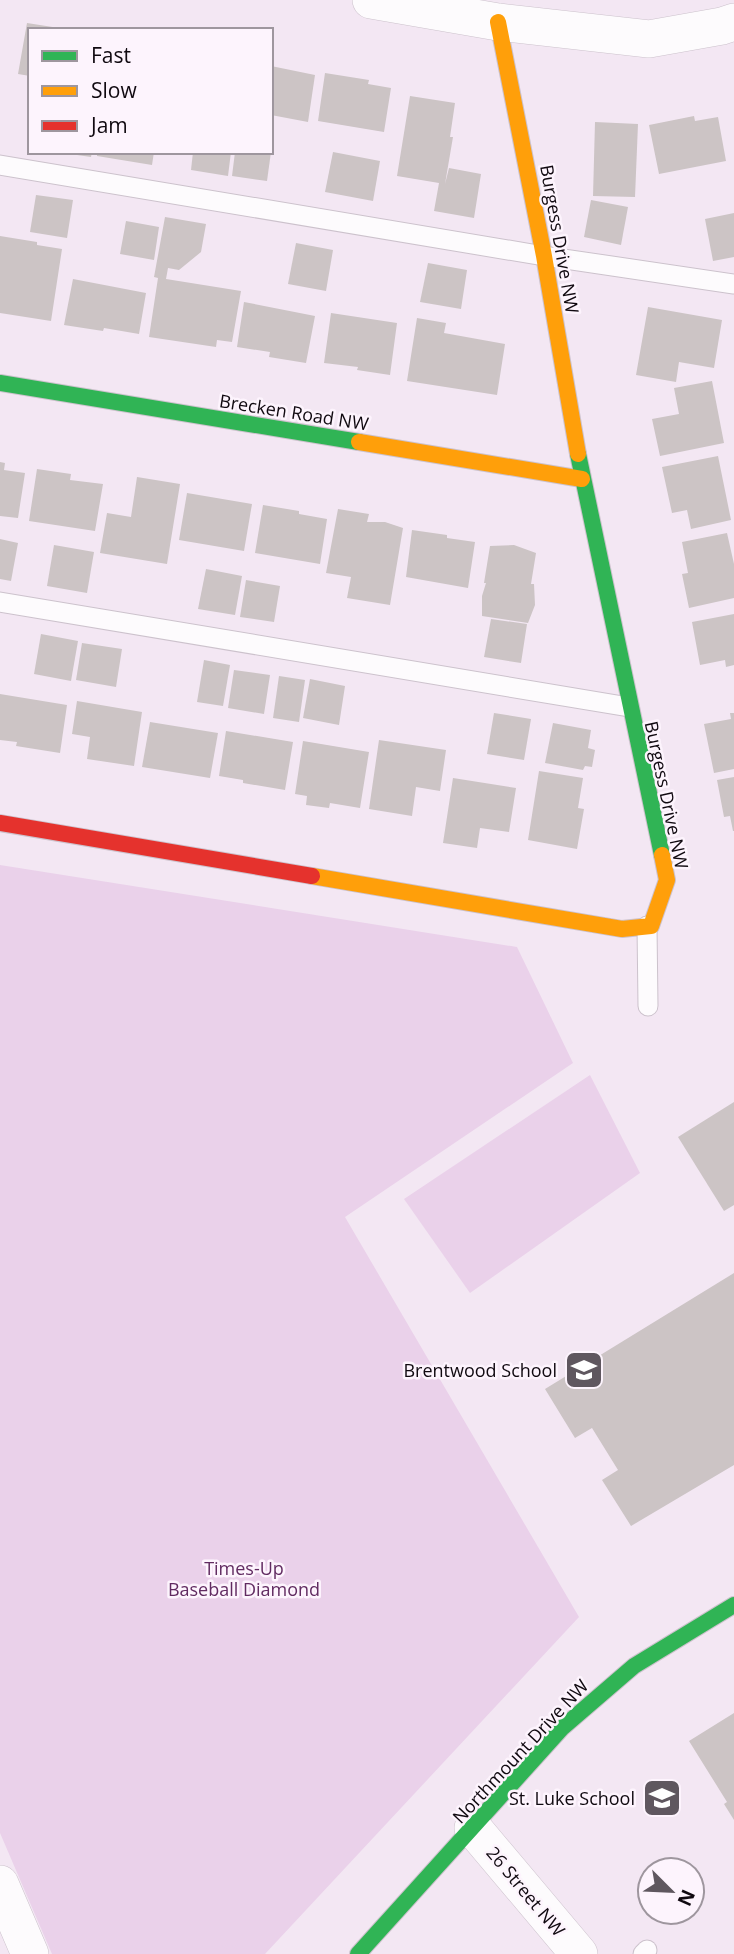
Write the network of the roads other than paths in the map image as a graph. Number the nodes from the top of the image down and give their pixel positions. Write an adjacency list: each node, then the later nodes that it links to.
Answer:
1 (371, 0): 2 (street)
2 (498, 22): 3 (street); 5 (street, Burgess Drive NW)
3 (734, 22)
4 (0, 165): 5 (lane)
5 (544, 256): 6 (lane); 8 (street, Burgess Drive NW)
6 (734, 284)
7 (0, 383): 8 (street, Brecken Road NW)
8 (582, 479): 10 (street, Burgess Drive NW)
9 (0, 602): 10 (lane)
10 (629, 706): 12 (street, Burgess Drive NW)
11 (0, 823): 12 (street)
12 (647, 926): 13 (lane)
13 (648, 1006)
14 (734, 1605): 15 (street, Northmount Drive NW)
15 (473, 1828): 18 (street, Northmount Drive NW); 19 (street, 26 Street NW)
16 (0, 1884): 17 (street)
17 (30, 1954)
18 (358, 1954)
19 (579, 1954)

